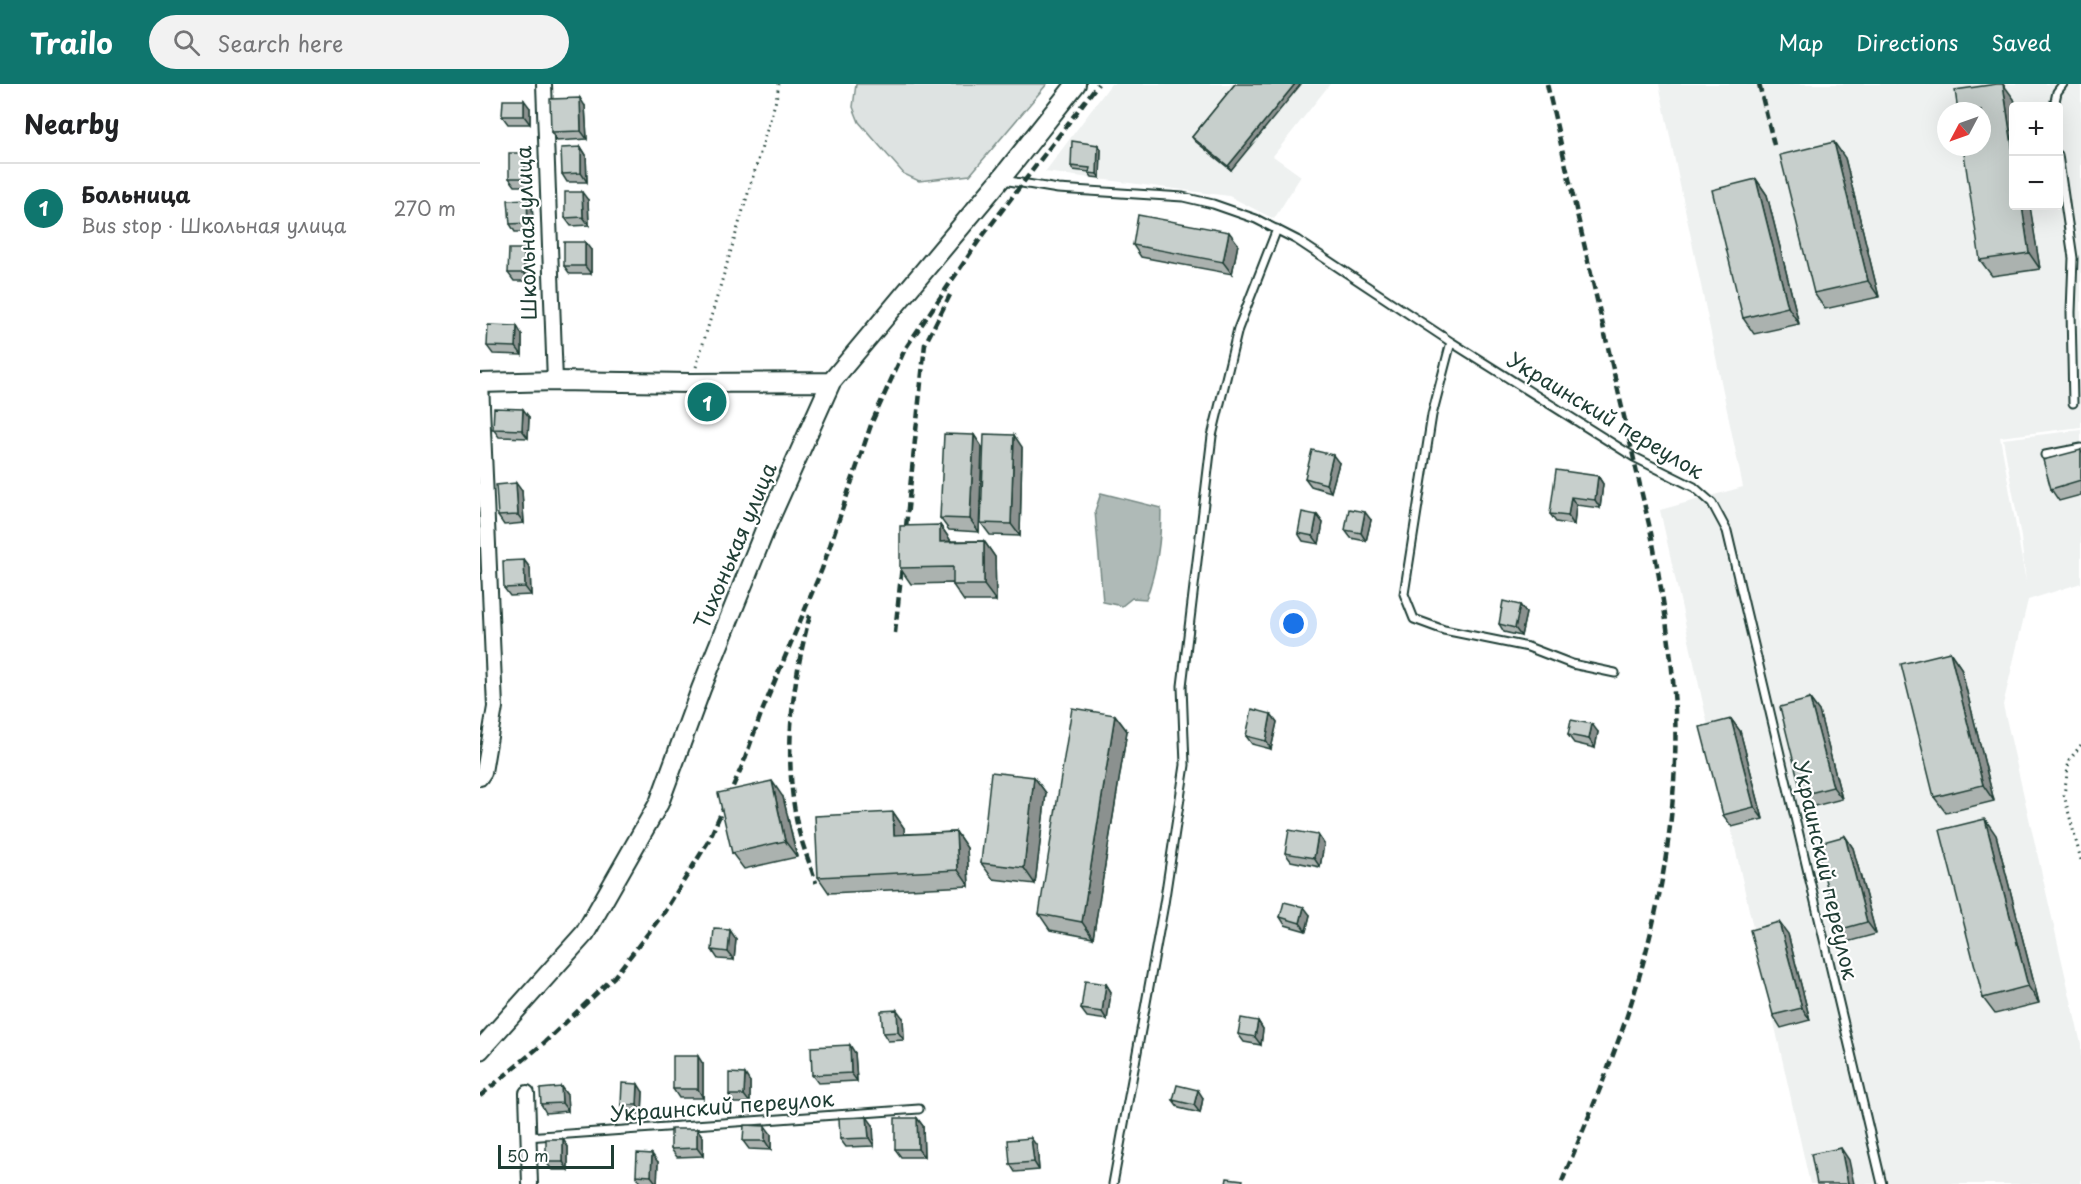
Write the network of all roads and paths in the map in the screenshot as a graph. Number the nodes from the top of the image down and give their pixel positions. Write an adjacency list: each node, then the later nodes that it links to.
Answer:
1 (544, 84): 10 (street, Школьная улица)
2 (779, 84): 13 (path)
3 (1076, 84): 7 (street, Тихонькая улица)
4 (2063, 84): 5 (lane)
5 (2055, 102)
6 (2058, 156): 14 (lane)
7 (1000, 180): 8 (lane, Украинский переулок); 11 (street, Тихонькая улица)
8 (1277, 229): 9 (lane, Украинский переулок); 27 (lane)
9 (1451, 342): 18 (lane); 28 (lane, Украинский переулок)
10 (555, 381): 12 (street); 13 (street)
11 (831, 381): 13 (street); 22 (street, Тихонькая улица)
12 (481, 383): 17 (street)
13 (691, 384)
14 (2073, 403)
15 (2081, 448): 16 (lane)
16 (2045, 455)
17 (485, 619): 20 (street)
18 (1615, 673)
19 (2081, 745): 21 (path)
20 (480, 778)
21 (2081, 860)
22 (480, 1050)
23 (527, 1094): 25 (street)
24 (919, 1109): 25 (lane, Украинский переулок)
25 (527, 1137): 26 (street)
26 (530, 1184)
27 (1113, 1184)
28 (1882, 1184)

